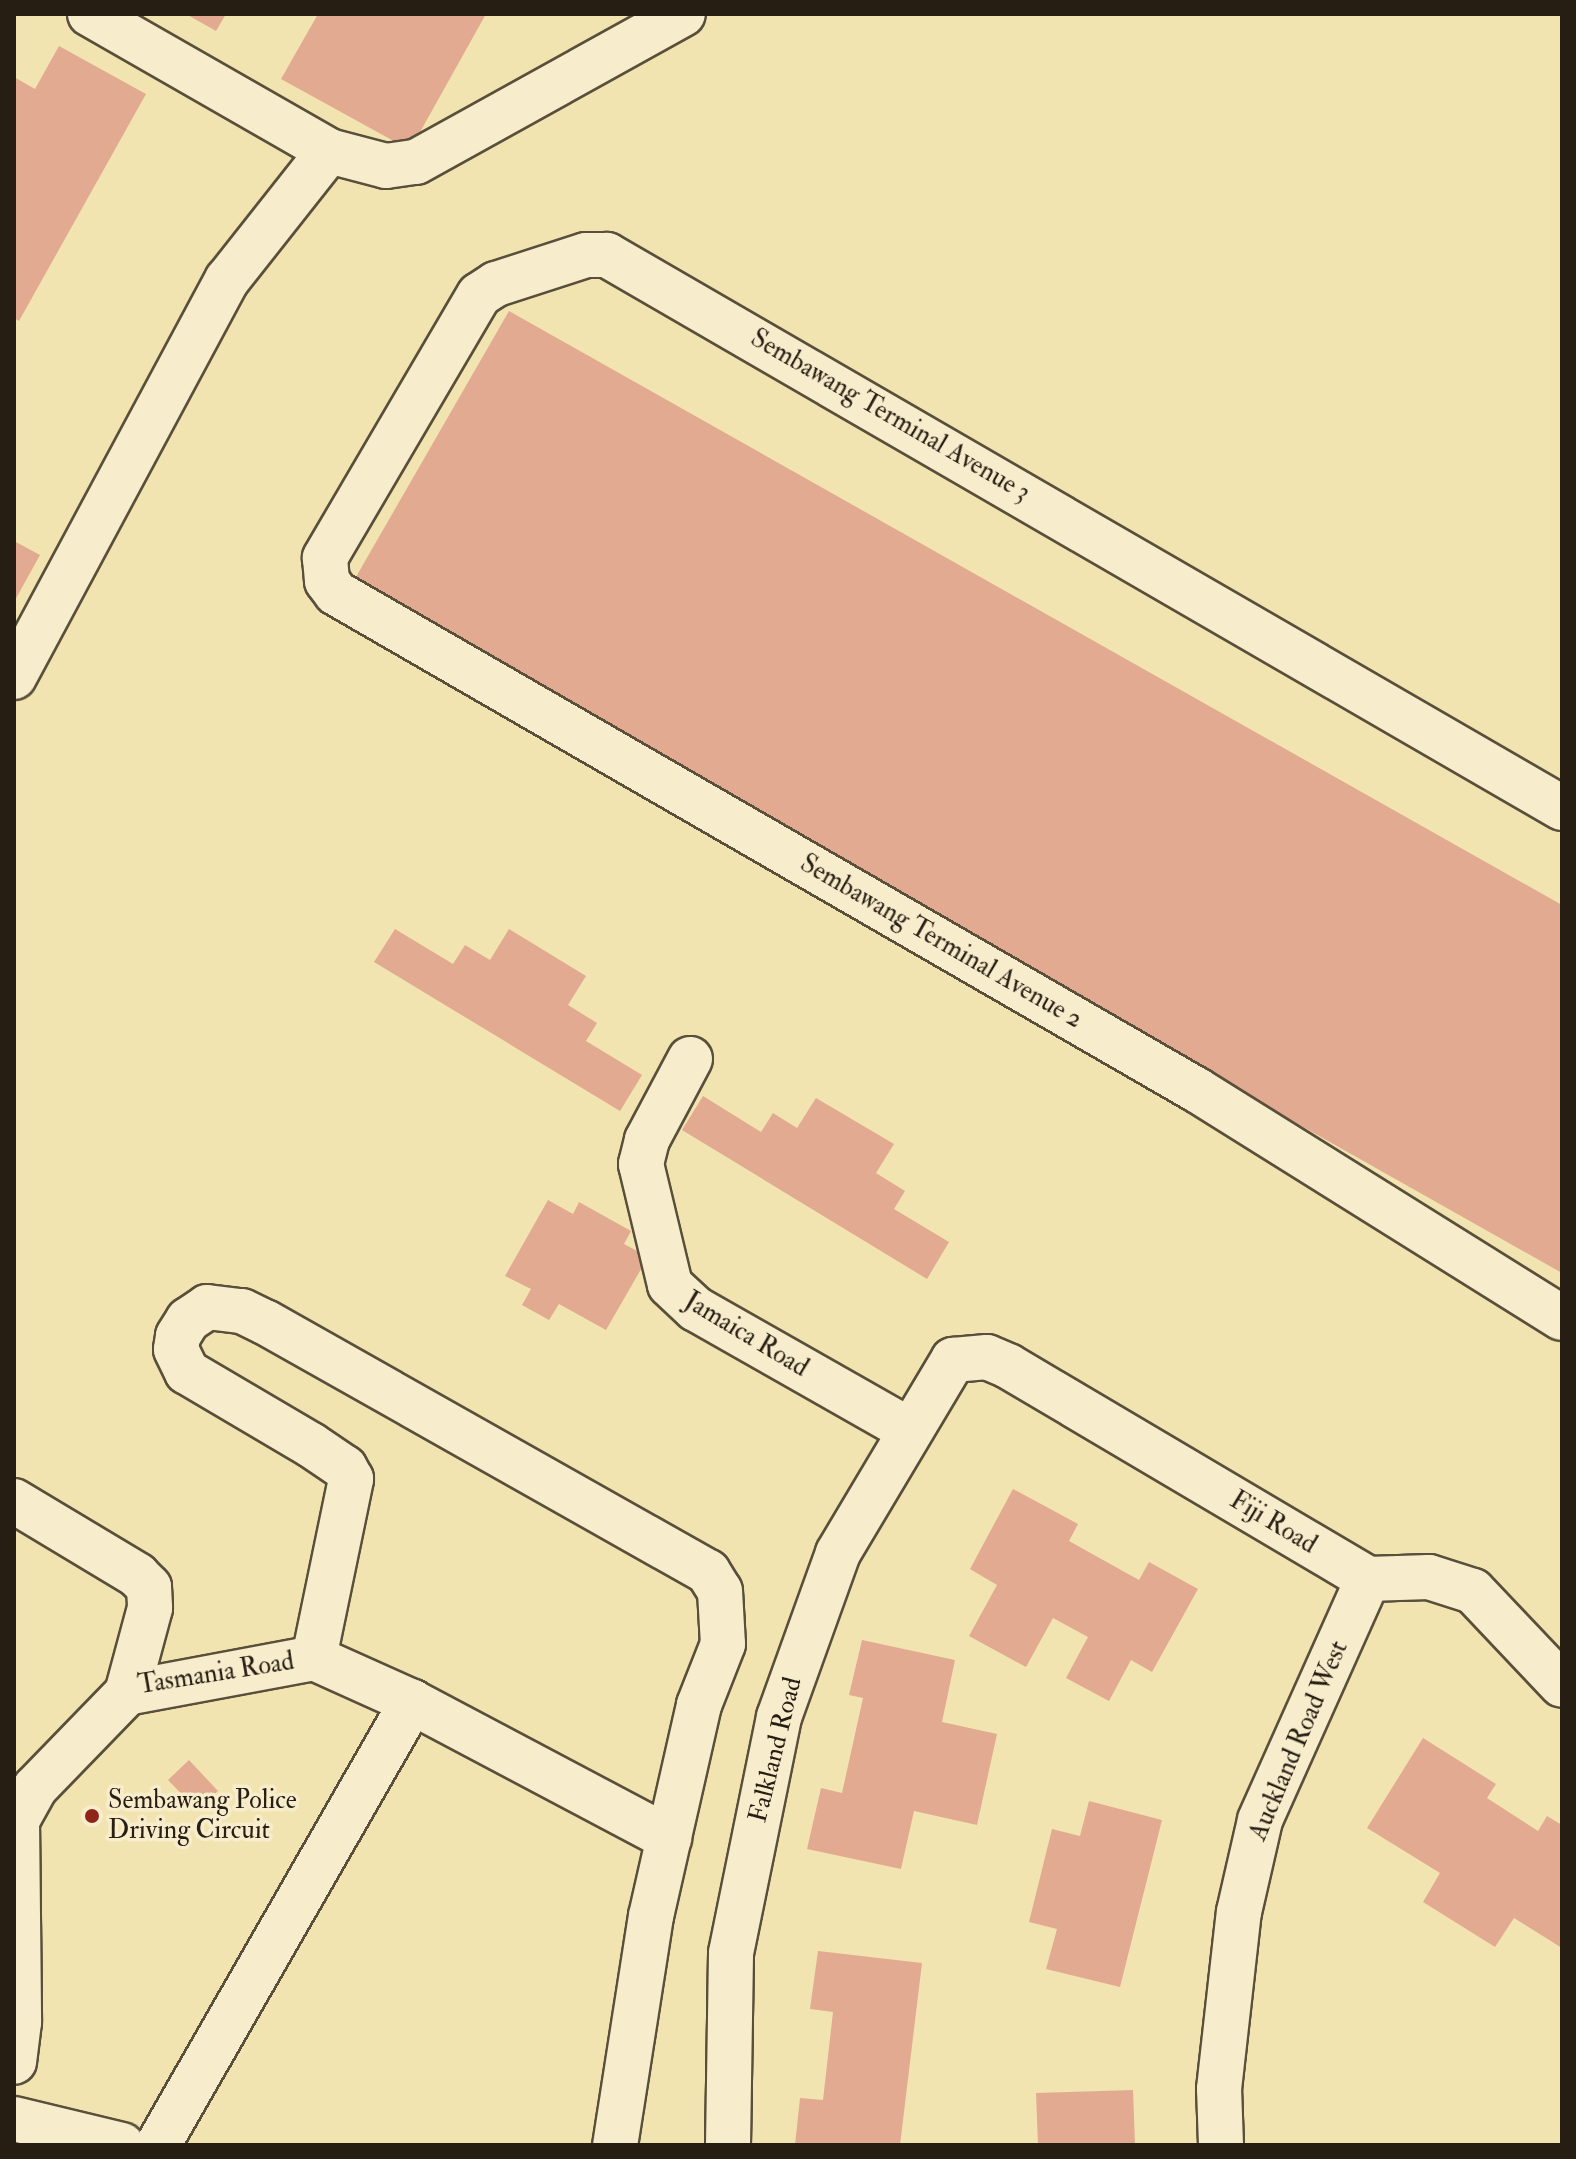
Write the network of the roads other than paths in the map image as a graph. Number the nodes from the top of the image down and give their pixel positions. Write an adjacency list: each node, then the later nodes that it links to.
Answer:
1 (90, 14): 3 (street)
2 (683, 14): 3 (street)
3 (329, 151): 5 (street)
4 (324, 569): 6 (street, Sembawang Terminal Avenue 3); 8 (street, Sembawang Terminal Avenue 2)
5 (14, 677)
6 (1562, 808)
7 (690, 1059): 10 (street, Jamaica Road)
8 (1562, 1318)
9 (970, 1356): 10 (street, Falkland Road); 12 (street, Fiji Road)
10 (909, 1430): 23 (street, Falkland Road)
11 (14, 1501): 15 (street, Tasmania Road)
12 (1368, 1579): 14 (street); 24 (street, Auckland Road West)
13 (314, 1658): 15 (street, Tasmania Road); 16 (street, Tasmania Road); 17 (street)
14 (1562, 1685)
15 (127, 1693): 18 (street)
16 (412, 1702): 17 (street, Tasmania Road); 21 (street)
17 (669, 1838): 22 (street)
18 (14, 2062)
19 (14, 2119): 20 (street)
20 (122, 2145)
21 (158, 2145)
22 (615, 2145)
23 (728, 2145)
24 (1221, 2145)

